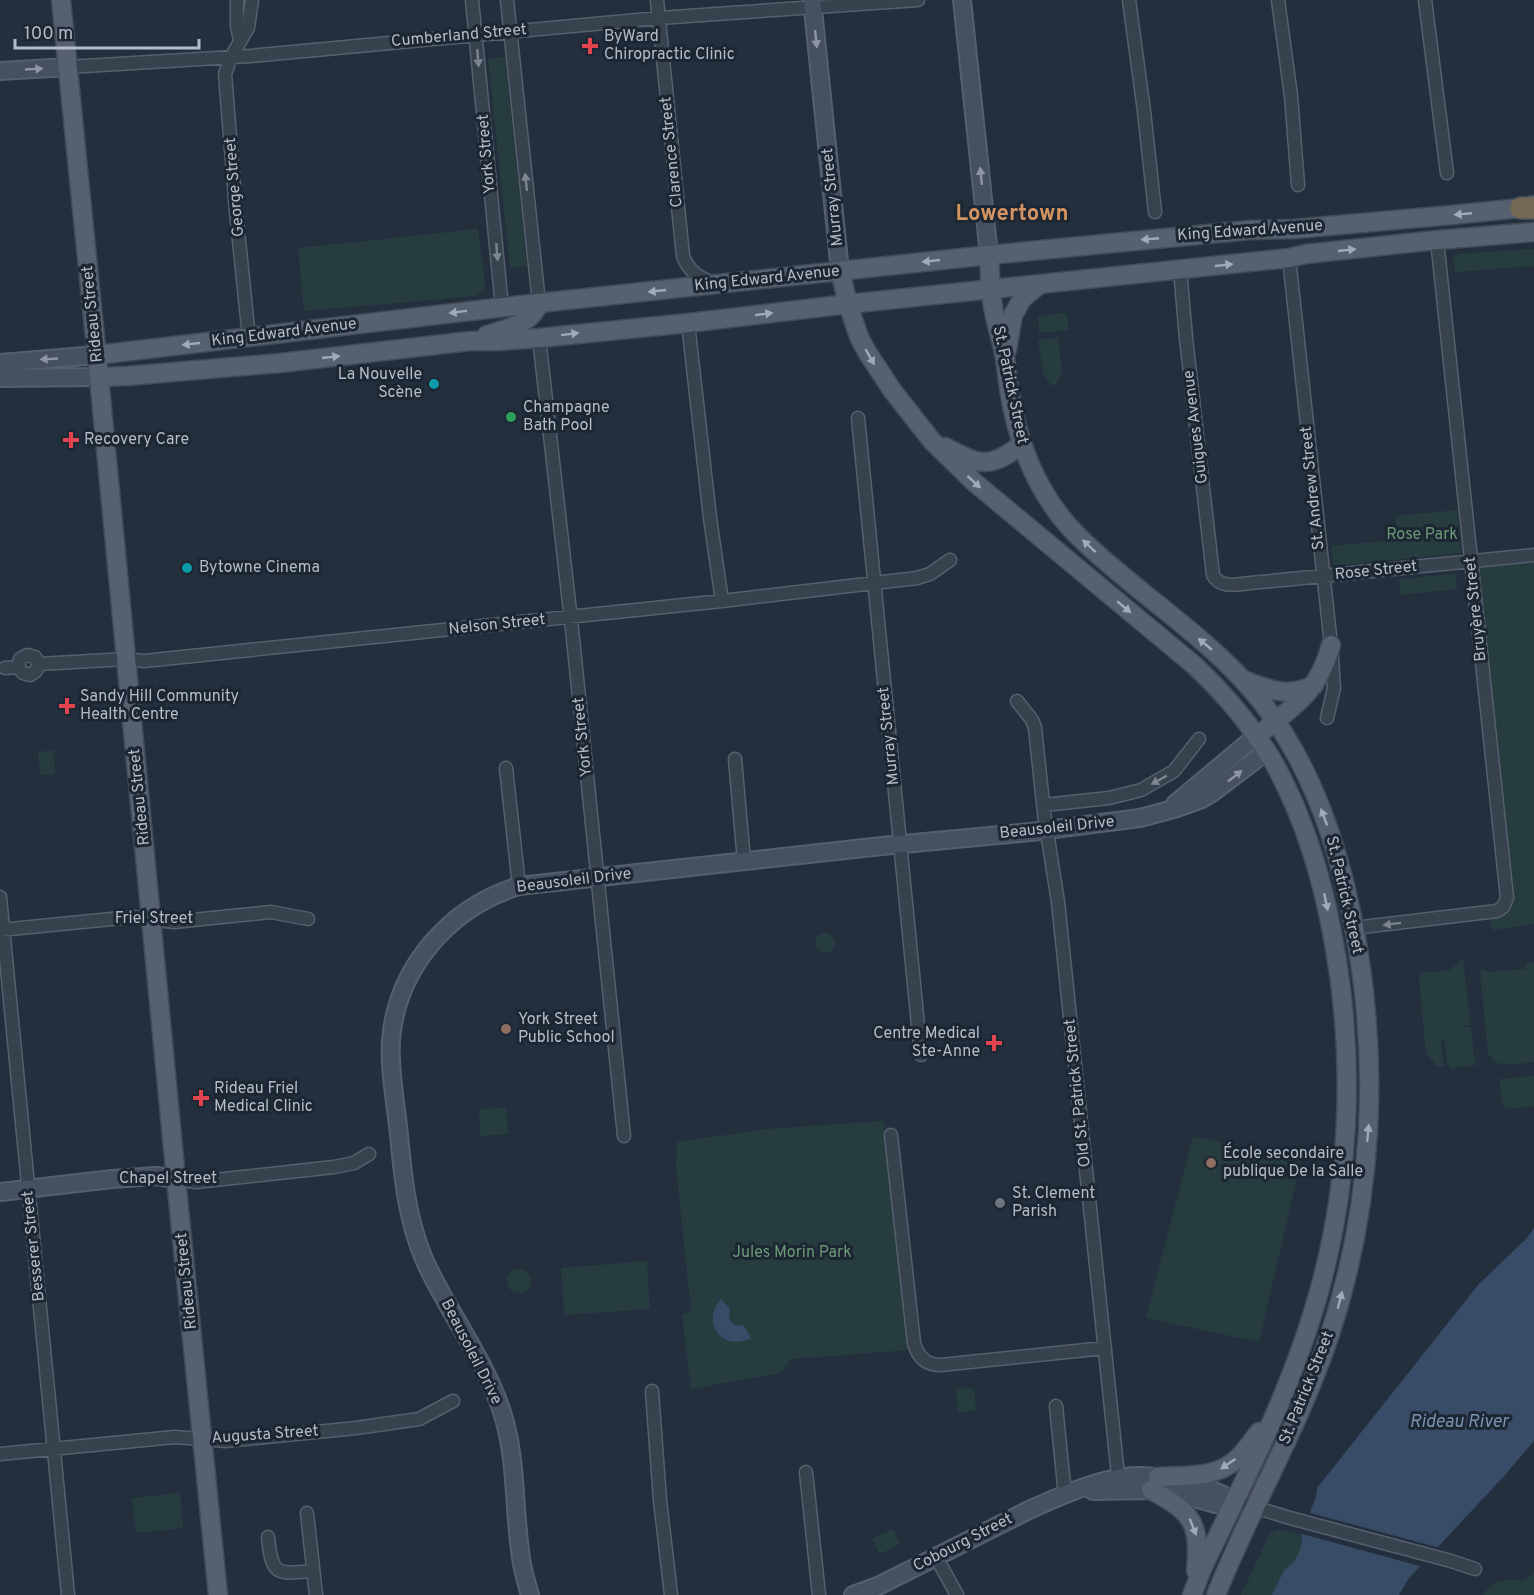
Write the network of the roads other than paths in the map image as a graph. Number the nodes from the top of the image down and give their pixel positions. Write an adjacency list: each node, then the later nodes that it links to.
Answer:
1 (61, 0): 18 (main road, Rideau Street)
2 (237, 0): 16 (street)
3 (252, 0): 16 (street, George Street)
4 (472, 0): 15 (street, York Street)
5 (507, 0): 14 (street)
6 (657, 0): 13 (street, Clarence Street)
7 (918, 0): 12 (street, Cumberland Street)
8 (962, 0): 27 (street, St. Patrick Street, one-way to 8)
9 (1130, 0): 23 (street)
10 (1278, 0): 21 (street)
11 (1425, 0): 20 (street)
12 (813, 4): 13 (street, Cumberland Street); 30 (street, Murray Street, one-way to 30)
13 (659, 18): 14 (street, Cumberland Street); 31 (street, Clarence Street)
14 (510, 31): 15 (street, Cumberland Street); 34 (street, one-way to 14)
15 (476, 34): 17 (street, Cumberland Street); 36 (street, York Street, one-way to 36)
16 (240, 40): 17 (street, George Street)
17 (231, 57): 18 (street, Cumberland Street); 38 (street, George Street)
18 (68, 68): 19 (street, Cumberland Street, one-way to 18); 41 (main road, Rideau Street)
19 (0, 71)
20 (1447, 173)
21 (1298, 185)
22 (1530, 207): 24 (main road, King Edward Avenue, one-way to 24)
23 (1155, 212)
24 (1250, 230): 27 (main road, King Edward Avenue, one-way to 27); 28 (main road)
25 (1534, 232): 26 (main road, King Edward Avenue)
26 (1437, 240): 28 (main road, King Edward Avenue, one-way to 26); 51 (street, Bruyère Street)
27 (989, 255): 30 (main road, King Edward Avenue, one-way to 30); 33 (main road, St. Patrick Street)
28 (1289, 258): 29 (main road, King Edward Avenue, one-way to 28); 52 (street, St. Andrew Street)
29 (1180, 269): 32 (main road, King Edward Avenue); 53 (street, Guigues Avenue)
30 (840, 271): 31 (main road, King Edward Avenue); 35 (main road, Murray Street)
31 (720, 284): 34 (main road, King Edward Avenue, one-way to 34)
32 (1041, 284): 33 (main road, King Edward Avenue); 42 (main road)
33 (991, 289): 35 (main road, King Edward Avenue); 42 (main road, St. Patrick Street)
34 (539, 303): 36 (main road, King Edward Avenue); 40 (main road)
35 (848, 304): 37 (main road, King Edward Avenue, one-way to 35); 47 (main road, Murray Street, one-way to 47)
36 (502, 307): 38 (main road, King Edward Avenue, one-way to 38)
37 (688, 323): 39 (main road, King Edward Avenue, one-way to 37); 55 (street)
38 (249, 338): 41 (main road, King Edward Avenue, one-way to 41)
39 (539, 338): 40 (main road, King Edward Avenue); 56 (street, York Street)
40 (470, 341): 44 (main road, King Edward Avenue, one-way to 40)
41 (97, 355): 43 (street, King Edward Avenue, one-way to 43); 44 (main road, Rideau Street)
42 (1006, 360): 48 (main road, St. Patrick Street)
43 (0, 363)
44 (99, 377): 45 (street, King Edward Avenue); 58 (main road, Rideau Street)
45 (6, 378)
46 (858, 418): 54 (street, Murray Street)
47 (933, 441): 48 (main road); 66 (main road, St. Patrick Street, one-way to 66)
48 (1022, 444): 60 (main road, St. Patrick Street, one-way to 48)
49 (1534, 555): 51 (street, Rose Street)
50 (950, 560): 54 (street, Nelson Street)
51 (1472, 562): 52 (street, Rose Street); 78 (street, Bruyère Street, one-way to 78)
52 (1323, 576): 53 (street, Rose Street); 57 (street, St. Andrew Street)
53 (1218, 582)
54 (873, 583): 55 (street, Nelson Street); 71 (street, Murray Street)
55 (722, 601): 56 (street, Nelson Street)
56 (571, 616): 58 (street, Nelson Street); 73 (street, York Street)
57 (1331, 645): 61 (main road); 63 (street, St. Andrew Street)
58 (126, 659): 59 (street, Nelson Street); 76 (main road, Rideau Street)
59 (5, 668)
60 (1243, 680): 61 (main road); 64 (main road, St. Patrick Street)
61 (1314, 685): 64 (main road)
62 (1017, 701): 69 (street, Old St. Patrick Street)
63 (1327, 718)
64 (1280, 729): 66 (main road); 78 (main road, St. Patrick Street, one-way to 64)
65 (1199, 739): 69 (street, one-way to 69)
66 (1261, 744): 70 (street, Beausoleil Drive); 90 (main road, St. Patrick Street, one-way to 90)
67 (735, 759): 72 (street)
68 (506, 768): 74 (street)
69 (1044, 805): 70 (street, Old St. Patrick Street)
70 (1047, 830): 71 (street, Beausoleil Drive); 87 (street, Old St. Patrick Street)
71 (900, 844): 72 (street, Beausoleil Drive); 80 (street, Murray Street)
72 (744, 861): 73 (street, Beausoleil Drive)
73 (597, 877): 74 (street, Beausoleil Drive); 82 (street, York Street)
74 (519, 886): 110 (street, Beausoleil Drive)
75 (0, 897): 79 (street, Besserer Street)
76 (153, 919): 77 (street, Friel Street); 79 (street, Friel Street); 84 (main road, Rideau Street)
77 (308, 919)
78 (1354, 928): 100 (main road, St. Patrick Street, one-way to 78)
79 (2, 929): 85 (street, Besserer Street)
80 (921, 1055)
81 (891, 1135): 87 (street)
82 (624, 1136)
83 (369, 1154): 84 (street, Chapel Street)
84 (176, 1179): 85 (street, Chapel Street); 92 (main road, Rideau Street)
85 (29, 1189): 86 (street, Chapel Street); 93 (street, Besserer Street)
86 (0, 1192)
87 (1105, 1348): 97 (street, Old St. Patrick Street)
88 (652, 1390): 111 (street)
89 (453, 1401): 92 (street, Augusta Street)
90 (1280, 1404): 96 (main road, one-way to 96); 99 (main road, St. Patrick Street)
91 (1056, 1406): 98 (street)
92 (203, 1439): 93 (street, Augusta Street); 108 (main road, Rideau Street)
93 (54, 1448): 94 (street, Augusta Street); 107 (street, Besserer Street)
94 (0, 1454)
95 (806, 1472): 112 (street)
96 (1154, 1483): 97 (street, Cobourg Street); 99 (street, Cobourg Street); 106 (main road, one-way to 106)
97 (1119, 1484): 98 (street, Cobourg Street)
98 (1069, 1493): 103 (street, Cobourg Street)
99 (1234, 1501): 100 (street); 106 (main road, St. Patrick Street)
100 (1255, 1507): 104 (street); 115 (main road, St. Patrick Street)
101 (307, 1513): 105 (street)
102 (268, 1537): 105 (street)
103 (936, 1557): 113 (street, Cobourg Street); 114 (street)
104 (1475, 1569)
105 (313, 1571): 109 (street)
106 (1193, 1590)
107 (68, 1595)
108 (218, 1595)
109 (316, 1595)
110 (530, 1595)
111 (670, 1595)
112 (819, 1595)
113 (853, 1595)
114 (957, 1595)
115 (1216, 1595)

